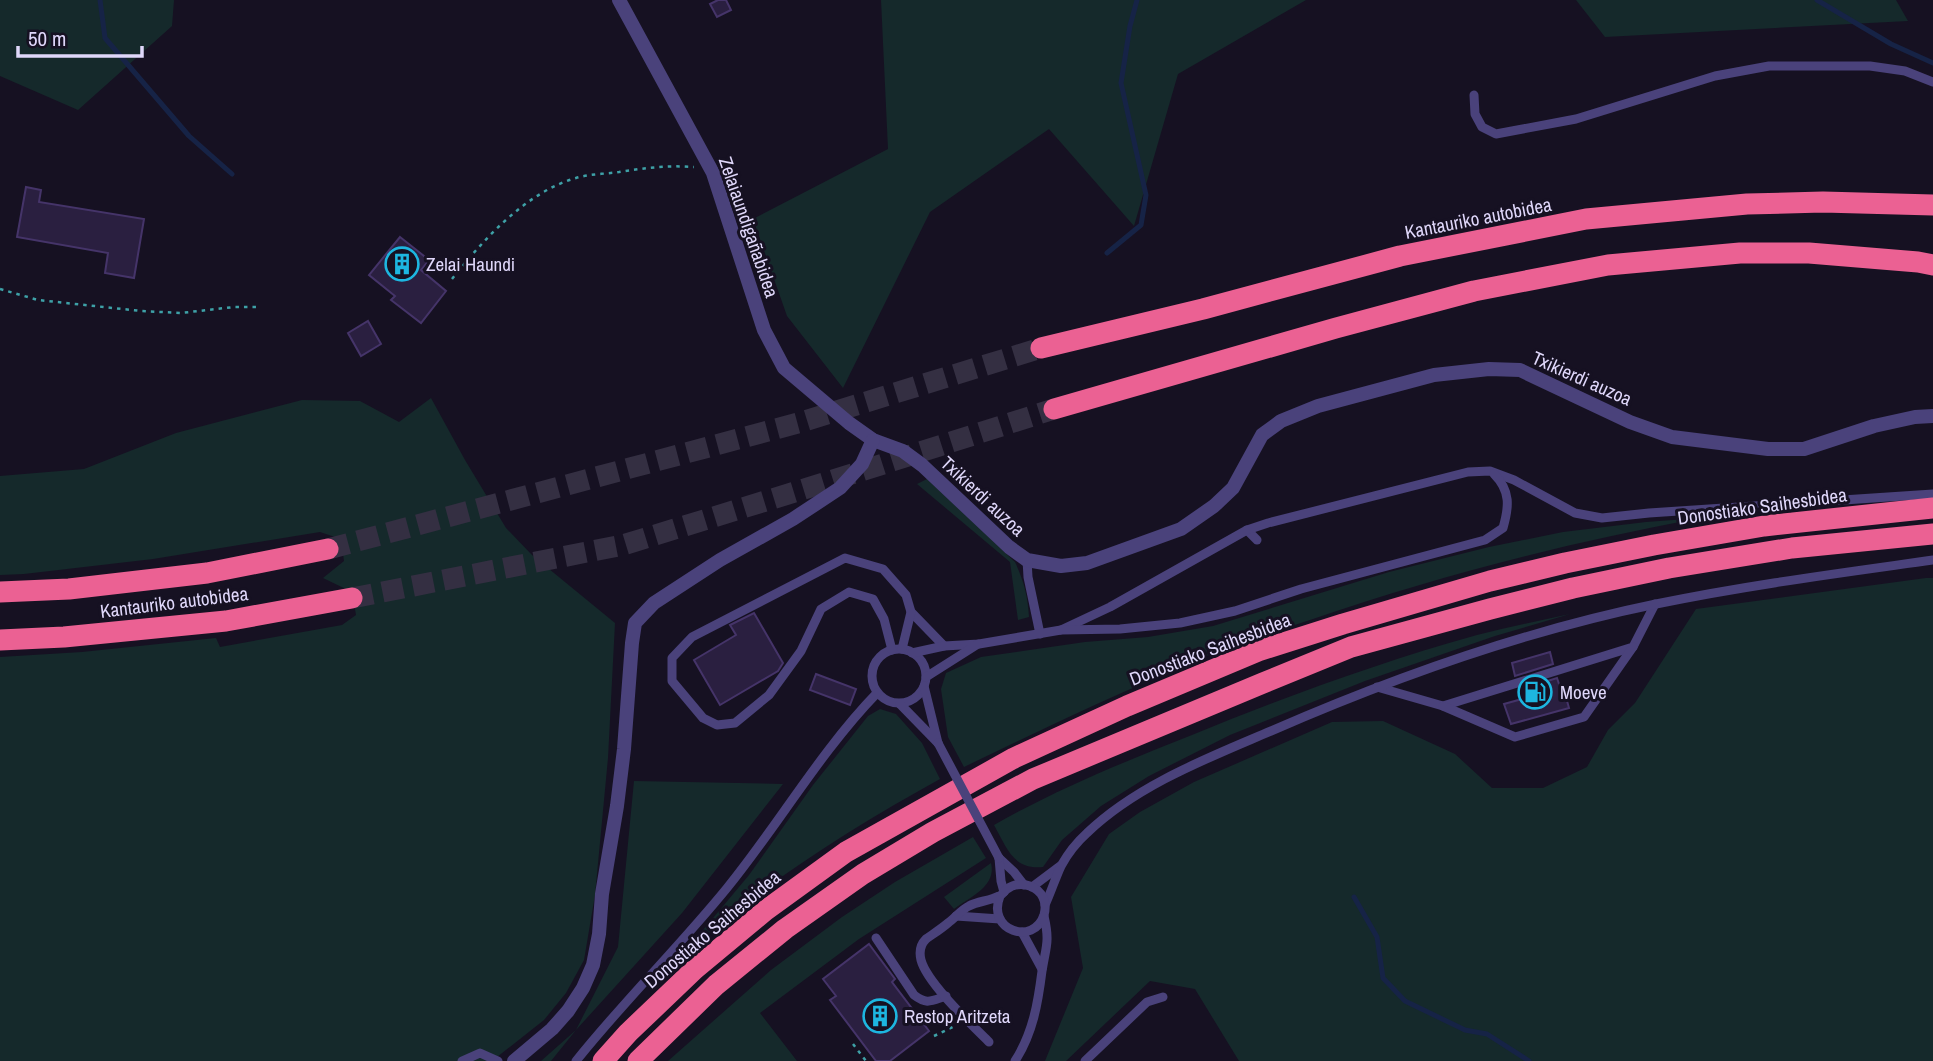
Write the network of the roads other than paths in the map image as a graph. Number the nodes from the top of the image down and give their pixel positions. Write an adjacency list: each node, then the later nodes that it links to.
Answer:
1 (619, 0): 9 (street, Zelaiaundigañabidea)
2 (1933, 82): 3 (lane)
3 (1474, 95)
4 (1933, 205): 6 (highway, Kantauriko autobidea)
5 (1933, 265): 7 (highway)
6 (1041, 348)
7 (1054, 409)
8 (1933, 416): 17 (street, Txikierdi auzoa)
9 (873, 440): 17 (street, Txikierdi auzoa); 53 (street)
10 (1490, 471): 11 (lane); 13 (lane); 23 (lane)
11 (1933, 494)
12 (1933, 508): 55 (highway, Donostiako Saihesbidea)
13 (1247, 530): 15 (lane); 23 (lane)
14 (1933, 534): 56 (highway)
15 (1257, 540)
16 (328, 549): 19 (highway, Kantauriko autobidea)
17 (1027, 560): 24 (lane)
18 (1933, 560): 21 (lane)
19 (0, 592)
20 (352, 598): 25 (highway, Kantauriko autobidea)
21 (1655, 604): 28 (lane); 32 (lane)
22 (911, 612): 27 (lane); 29 (lane); 29 (lane)
23 (1061, 630): 24 (lane)
24 (1040, 634): 26 (lane)
25 (0, 640)
26 (979, 643): 27 (lane); 31 (lane)
27 (944, 646): 30 (lane)
28 (1633, 647): 35 (lane); 35 (lane)
29 (897, 650): 30 (lane); 33 (lane)
30 (912, 653): 31 (lane)
31 (925, 681): 34 (lane); 36 (lane)
32 (1377, 687): 35 (lane); 38 (lane)
33 (877, 693): 34 (lane); 54 (lane)
34 (900, 704): 36 (lane)
35 (1443, 706)
36 (938, 743): 37 (lane, bridge)
37 (999, 858): 39 (lane); 40 (lane)
38 (1062, 865): 39 (lane); 41 (lane)
39 (1028, 886): 40 (lane); 41 (lane)
40 (1002, 894): 42 (lane); 44 (lane)
41 (1045, 905): 43 (lane)
42 (956, 916): 44 (lane); 48 (lane)
43 (1044, 916): 45 (lane); 47 (lane)
44 (1000, 919): 45 (lane)
45 (1022, 932): 47 (lane)
46 (876, 938): 48 (lane)
47 (1042, 969): 57 (lane)
48 (946, 996): 50 (lane)
49 (1163, 997): 58 (lane)
50 (989, 1042)
51 (463, 1061): 52 (lane)
52 (498, 1061)
53 (514, 1061)
54 (576, 1061)
55 (603, 1061)
56 (638, 1061)
57 (1015, 1061)
58 (1085, 1061)

